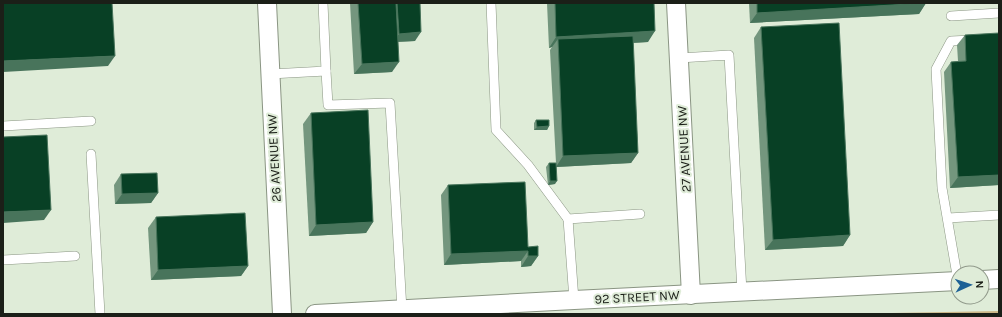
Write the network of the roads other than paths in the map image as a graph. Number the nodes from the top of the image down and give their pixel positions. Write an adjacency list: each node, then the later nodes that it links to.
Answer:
1 (267, 3): 10 (street, 26 AVENUE NW)
2 (323, 3): 9 (lane)
3 (491, 3): 17 (lane)
4 (676, 3): 8 (street, 27 AVENUE NW)
5 (999, 13): 6 (lane)
6 (951, 16)
7 (983, 39): 16 (lane)
8 (679, 58): 22 (lane); 23 (street, 27 AVENUE NW)
9 (326, 71): 10 (lane); 25 (lane)
10 (270, 74): 27 (street, 26 AVENUE NW)
11 (92, 121): 12 (lane)
12 (3, 126)
13 (91, 154): 26 (lane)
14 (640, 214): 17 (lane)
15 (999, 215): 16 (lane)
16 (948, 218): 20 (lane)
17 (568, 219): 24 (lane)
18 (75, 256): 19 (lane)
19 (3, 260)
20 (955, 265)
21 (950, 281): 22 (street, 92 STREET NW)
22 (742, 292): 23 (street, 92 STREET NW)
23 (691, 295): 24 (street, 92 STREET NW)
24 (574, 300): 25 (street, 92 STREET NW)
25 (402, 310): 28 (street, 92 STREET NW)
26 (100, 314)
27 (282, 314)
28 (315, 314)

